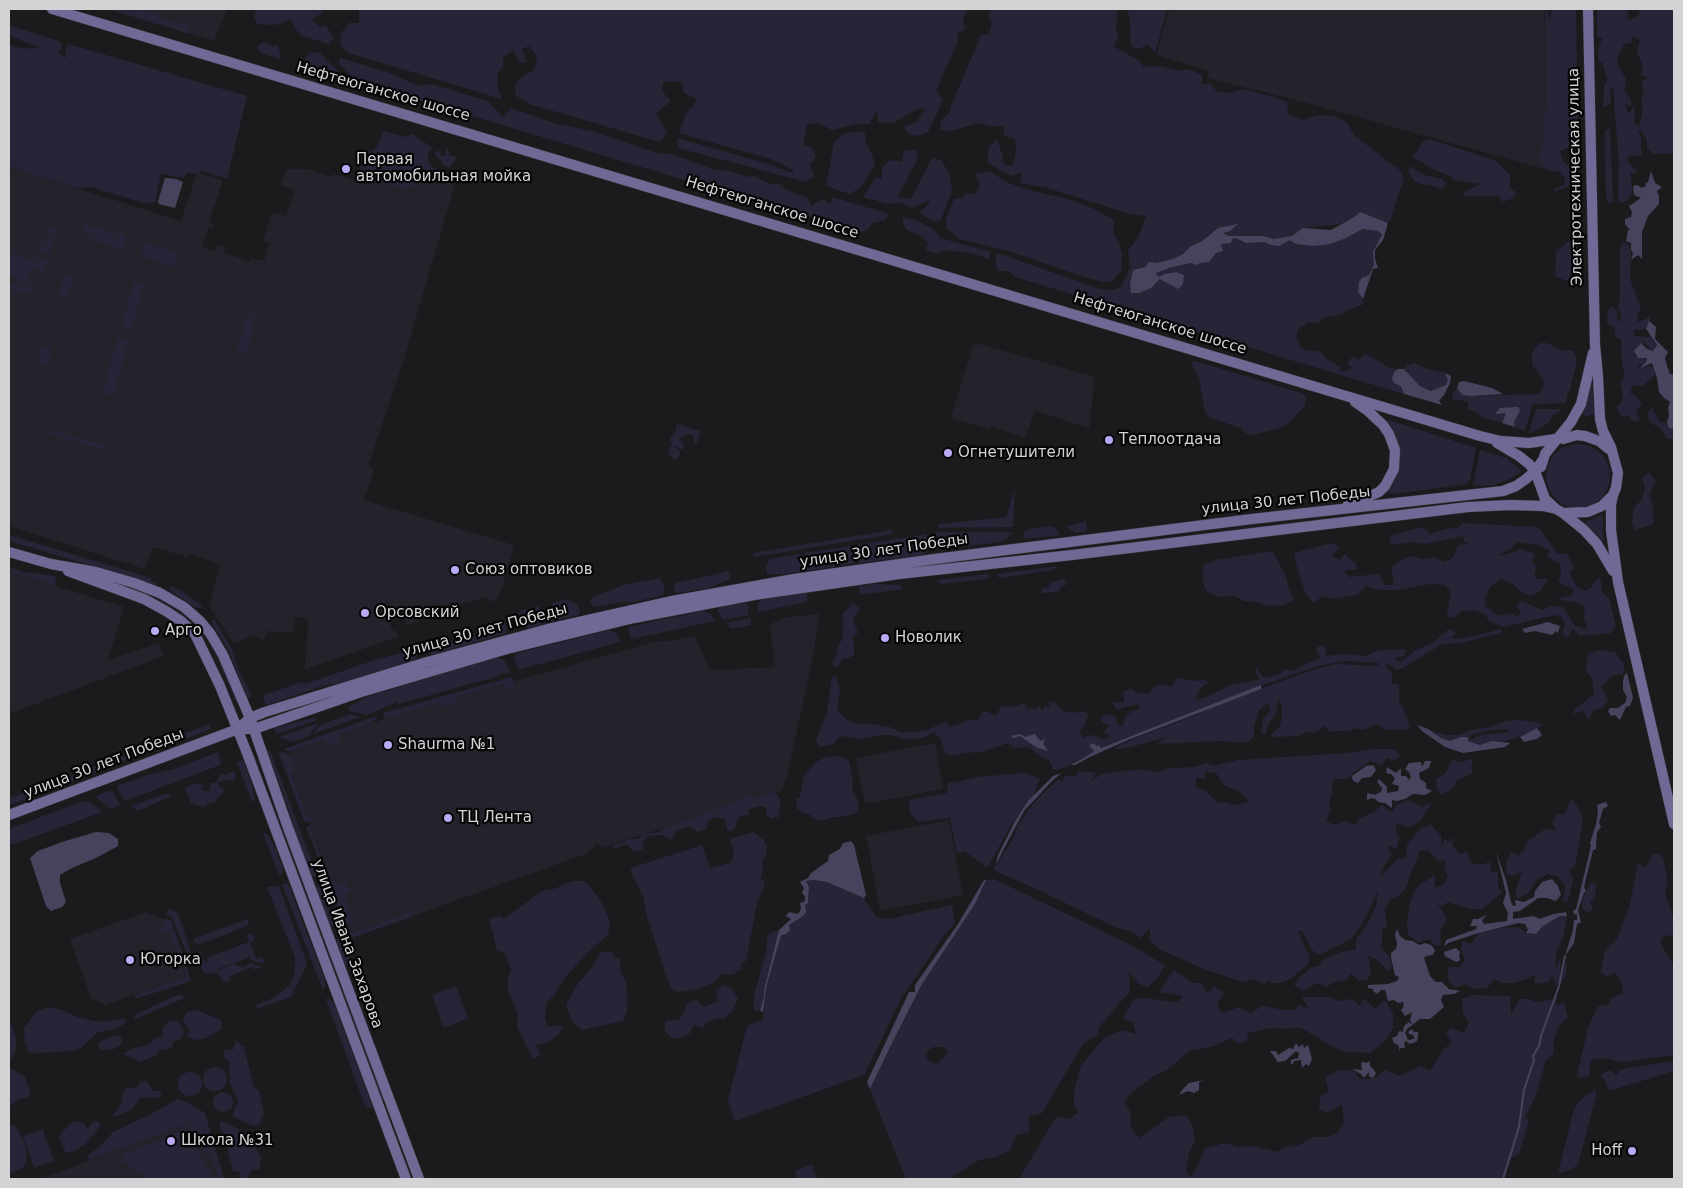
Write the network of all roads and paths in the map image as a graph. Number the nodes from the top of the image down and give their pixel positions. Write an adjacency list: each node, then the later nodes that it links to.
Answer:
1 (52, 9): 4 (main road, Нефтеюганское шоссе)
2 (1588, 9): 3 (main road, Электротехническая улица)
3 (1595, 344): 6 (main road); 7 (main road)
4 (1346, 396): 5 (main road, Нефтеюганское шоссе); 12 (main road)
5 (1482, 436): 6 (main road); 9 (main road)
6 (1553, 444): 7 (main road); 8 (main road)
7 (1614, 458): 11 (main road)
8 (1542, 461): 9 (main road, улица 30 лет Победы); 10 (main road)
9 (1535, 471): 10 (main road); 12 (main road, улица 30 лет Победы)
10 (1539, 484): 13 (main road)
11 (1612, 495): 13 (main road); 16 (main road)
12 (1340, 509): 17 (main road, улица 30 лет Победы)
13 (1560, 511): 16 (main road); 19 (main road, улица 30 лет Победы)
14 (9, 552): 15 (main road)
15 (50, 564): 17 (main road, улица Ивана Захарова); 18 (main road, улица Ивана Захарова)
16 (1618, 582): 21 (main road)
17 (250, 718): 18 (main road, улица 30 лет Победы); 19 (main road, улица Ивана Захарова)
18 (238, 729): 19 (main road, улица 30 лет Победы); 20 (main road, улица 30 лет Победы); 22 (main road, улица Ивана Захарова)
19 (254, 729): 23 (main road, улица Ивана Захарова)
20 (9, 815)
21 (1674, 824)
22 (406, 1179)
23 (419, 1179)

